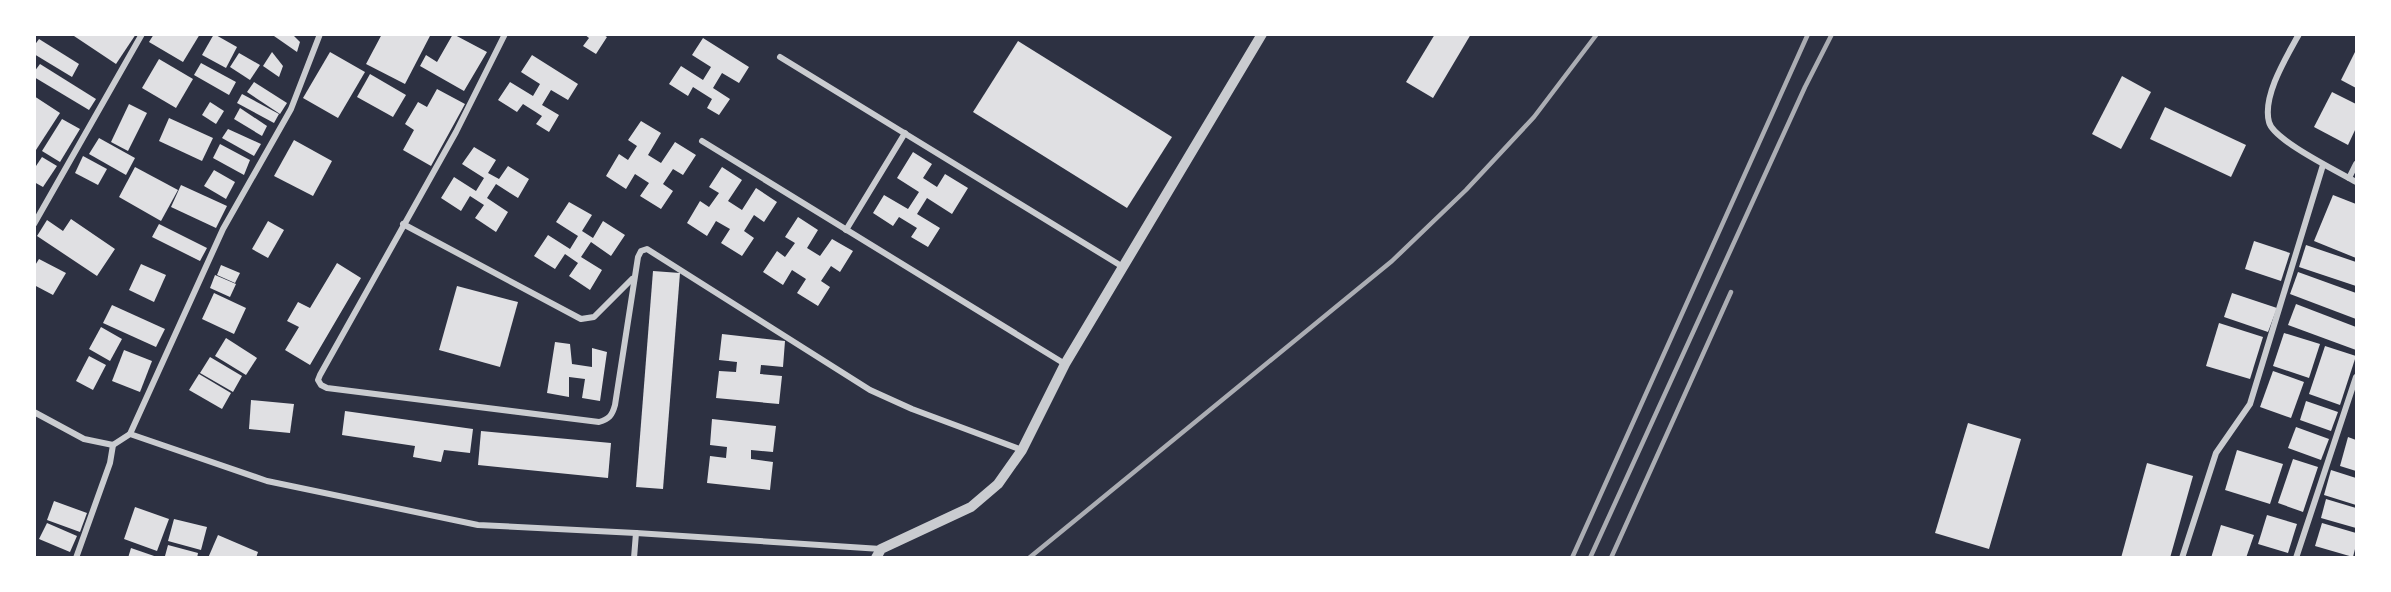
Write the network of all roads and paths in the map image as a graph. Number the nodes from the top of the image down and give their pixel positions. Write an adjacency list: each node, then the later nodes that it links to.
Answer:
1 (142, 34): 13 (street)
2 (320, 34): 21 (street)
3 (505, 34): 14 (street)
4 (1262, 34): 16 (street)
5 (2299, 34): 10 (street)
6 (780, 57): 7 (street)
7 (904, 133): 15 (street); 16 (street)
8 (702, 141): 15 (street)
9 (2356, 164): 11 (street)
10 (2323, 165): 11 (street); 28 (street)
11 (2349, 178): 12 (street)
12 (2356, 182)
13 (34, 224)
14 (403, 224): 17 (street); 17 (street)
15 (846, 230): 18 (street)
16 (1124, 267): 18 (street)
17 (633, 278): 23 (street)
18 (1065, 364): 23 (street)
19 (2356, 376): 29 (street)
20 (34, 412): 22 (street)
21 (130, 434): 22 (street); 24 (street)
22 (113, 445): 26 (street)
23 (1022, 450): 25 (street)
24 (636, 532): 25 (street); 27 (street)
25 (878, 553)
26 (76, 558)
27 (634, 558)
28 (2182, 558)
29 (2296, 558)

